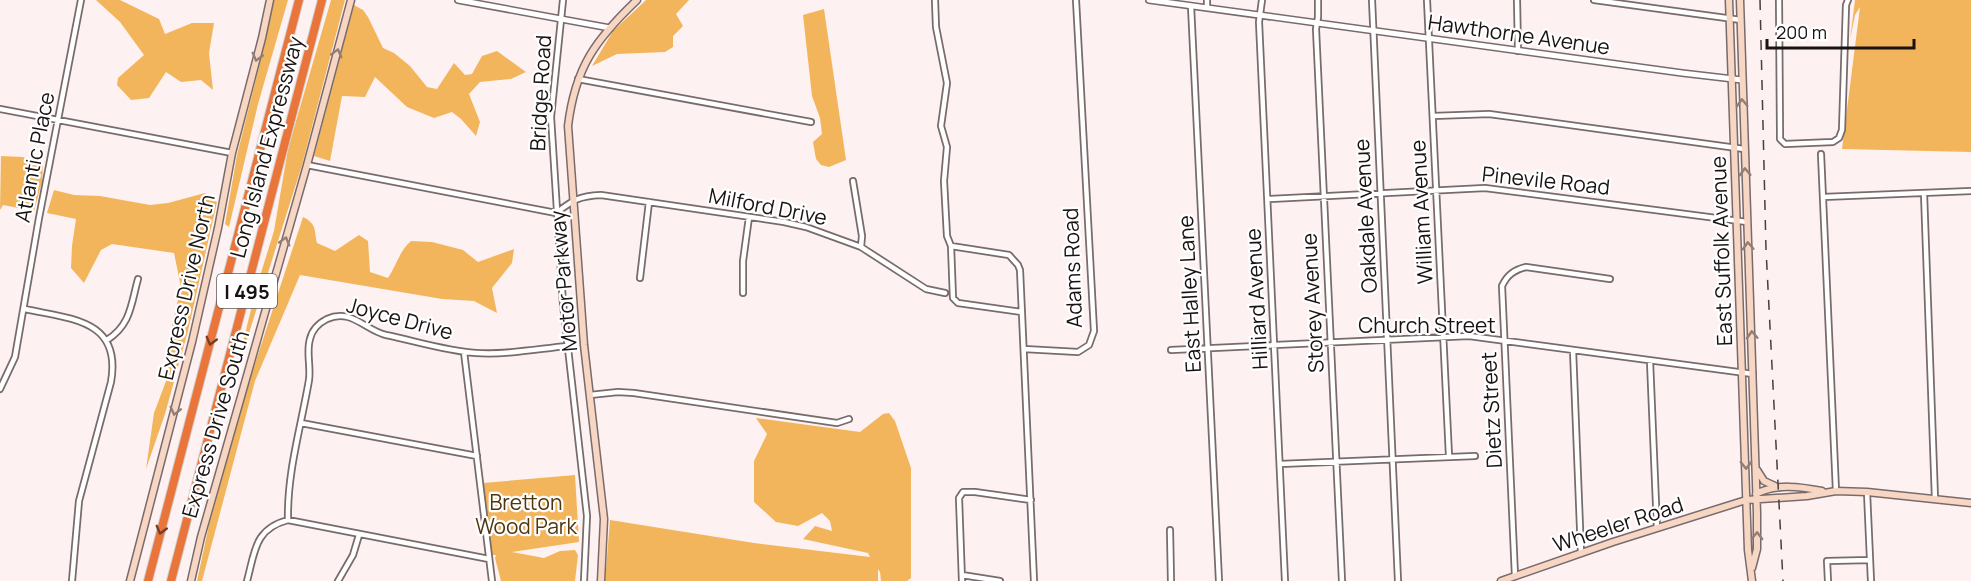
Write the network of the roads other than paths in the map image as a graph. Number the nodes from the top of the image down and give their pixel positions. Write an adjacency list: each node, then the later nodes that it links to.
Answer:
1 (81, 0): 39 (street, Atlantic Place)
2 (270, 0): 43 (main road, Express Drive North, one-way to 43)
3 (299, 0): 116 (highway, Long Island Expressway / I 495, one-way to 116)
4 (322, 0): 117 (highway, Long Island Expressway / I 495)
5 (351, 0): 45 (main road, Express Drive South, one-way to 5)
6 (458, 0): 26 (street)
7 (563, 0): 26 (street, Bridge Road)
8 (637, 0): 30 (main road, Motor Parkway)
9 (935, 0): 60 (street)
10 (1076, 0): 77 (street, Adams Road)
11 (1151, 0): 23 (street, Hawthorne Avenue)
12 (1207, 0): 24 (street)
13 (1262, 0): 25 (street, Hilliard Avenue)
14 (1318, 0): 29 (street, Storey Avenue)
15 (1372, 0): 31 (street, Oakdale Avenue)
16 (1427, 0): 32 (street, William Avenue)
17 (1517, 0): 33 (street)
18 (1594, 0): 27 (street)
19 (1729, 0): 27 (main road, East Suffolk Avenue)
20 (1740, 0): 28 (main road, East Suffolk Avenue)
21 (1779, 0): 22 (street)
22 (1848, 0)
23 (1191, 6): 24 (street, Hawthorne Avenue); 76 (street, East Halley Lane)
24 (1207, 7): 25 (street, Hawthorne Avenue)
25 (1260, 15): 29 (street, Hawthorne Avenue); 53 (street, Hilliard Avenue)
26 (560, 19): 30 (street); 56 (street, Bridge Road)
27 (1730, 19): 28 (street); 35 (main road, East Suffolk Avenue)
28 (1740, 20): 36 (main road, East Suffolk Avenue)
29 (1317, 23): 31 (street, Hawthorne Avenue); 51 (street, Storey Avenue)
30 (610, 28): 34 (main road, Motor Parkway)
31 (1373, 30): 32 (street, Hawthorne Avenue); 50 (street, Oakdale Avenue)
32 (1429, 38): 33 (street, Hawthorne Avenue); 38 (street, William Avenue)
33 (1518, 51): 35 (street, Hawthorne Avenue)
34 (578, 79): 40 (street); 54 (main road, Motor Parkway)
35 (1731, 79): 36 (street, Hawthorne Avenue); 41 (main road, East Suffolk Avenue)
36 (1742, 80): 42 (main road, East Suffolk Avenue, one-way to 36)
37 (0, 109): 39 (street)
38 (1433, 116): 41 (street); 47 (street, William Avenue)
39 (58, 120): 43 (street); 67 (street, Atlantic Place)
40 (811, 122)
41 (1733, 148): 42 (street); 58 (main road, East Suffolk Avenue)
42 (1744, 149): 59 (main road, East Suffolk Avenue, one-way to 42)
43 (232, 153): 115 (main road, Express Drive North, one-way to 115)
44 (1821, 154): 52 (street)
45 (307, 165): 56 (street); 118 (main road, Express Drive South, one-way to 45)
46 (853, 181): 61 (street)
47 (1437, 191): 50 (street, Pinevile Road); 58 (street, Pinevile Road); 69 (street, William Avenue)
48 (1971, 191): 49 (street)
49 (1924, 193): 52 (street); 100 (street)
50 (1380, 194): 51 (street, Pinevile Road); 71 (street, Oakdale Avenue)
51 (1323, 196): 53 (street, Pinevile Road); 73 (street, Storey Avenue)
52 (1823, 197): 96 (street)
53 (1268, 199): 74 (street, Hilliard Avenue)
54 (572, 200): 55 (street, Milford Drive); 56 (street); 85 (main road, Motor Parkway)
55 (649, 202): 57 (street, Milford Drive); 62 (street)
56 (556, 213): 75 (street, Bridge Road)
57 (749, 217): 61 (street, Milford Drive); 65 (street)
58 (1736, 221): 59 (street, Pinevile Road); 82 (main road, East Suffolk Avenue)
59 (1747, 222): 83 (main road, East Suffolk Avenue, one-way to 59)
60 (951, 246): 68 (street); 68 (street)
61 (861, 247): 66 (street, Milford Drive)
62 (640, 278)
63 (138, 279): 70 (street)
64 (1610, 279): 72 (street, Dietz Street)
65 (743, 293)
66 (945, 293)
67 (24, 309): 70 (street); 84 (street, Atlantic Place)
68 (1022, 312): 77 (street)
69 (1443, 337): 71 (street, Church Street); 72 (street, Church Street); 89 (street, William Avenue)
70 (107, 340): 114 (street)
71 (1387, 340): 73 (street, Church Street); 91 (street, Oakdale Avenue)
72 (1504, 340): 79 (street, Church Street); 112 (street, Dietz Street)
73 (1330, 342): 74 (street, Church Street); 92 (street, Storey Avenue)
74 (1275, 345): 76 (street, Church Street); 93 (street, Hilliard Avenue)
75 (567, 346): 80 (street, Joyce Drive); 122 (street, Bridge Road)
76 (1208, 348): 78 (street, Church Street); 127 (street, East Halley Lane)
77 (1024, 350): 101 (street)
78 (1171, 350)
79 (1573, 350): 81 (street, Church Street); 108 (street)
80 (464, 352): 87 (street, Joyce Drive); 88 (street)
81 (1650, 361): 82 (street, Church Street); 105 (street)
82 (1742, 374): 83 (street, Church Street); 102 (main road, East Suffolk Avenue, one-way to 102)
83 (1754, 374): 94 (main road, East Suffolk Avenue)
84 (0, 387)
85 (590, 395): 86 (street); 123 (main road, Motor Parkway)
86 (849, 419)
87 (301, 423): 88 (street); 104 (street, Joyce Drive)
88 (477, 456): 109 (street)
89 (1449, 456): 90 (street); 91 (street)
90 (1475, 456)
91 (1392, 459): 92 (street); 130 (street, Oakdale Avenue)
92 (1336, 462): 93 (street); 129 (street, Storey Avenue)
93 (1280, 464): 128 (street, Hilliard Avenue)
94 (1756, 467): 95 (main road); 99 (main road, East Suffolk Avenue)
95 (1779, 488): 97 (main road, Wheeler Road); 99 (main road, Wheeler Road)
96 (1836, 491): 97 (main road); 98 (main road)
97 (1826, 492): 99 (main road, Wheeler Road)
98 (1867, 492): 100 (main road); 110 (street)
99 (1757, 496): 102 (main road, Wheeler Road); 111 (main road, East Suffolk Avenue, one-way to 99)
100 (1935, 499): 103 (main road)
101 (1031, 500): 113 (street); 125 (street)
102 (1746, 500): 105 (main road, Wheeler Road); 111 (main road, East Suffolk Avenue)
103 (1971, 503)
104 (288, 520): 107 (street); 119 (street)
105 (1657, 528): 108 (main road, Wheeler Road)
106 (1170, 530): 126 (street)
107 (359, 535): 109 (street); 120 (street)
108 (1581, 553): 112 (main road, Wheeler Road)
109 (489, 559): 121 (street)
110 (1870, 560): 133 (street); 134 (street)
111 (1751, 572): 132 (main road, East Suffolk Avenue)
112 (1515, 576): 131 (main road, Wheeler Road)
113 (962, 578): 124 (street)
114 (72, 581)
115 (130, 581)
116 (148, 581)
117 (171, 581)
118 (191, 581)
119 (247, 581)
120 (338, 581)
121 (492, 581)
122 (584, 581)
123 (601, 581)
124 (1000, 581)
125 (1034, 581)
126 (1171, 581)
127 (1219, 581)
128 (1285, 581)
129 (1342, 581)
130 (1398, 581)
131 (1501, 581)
132 (1752, 581)
133 (1828, 581)
134 (1871, 581)

